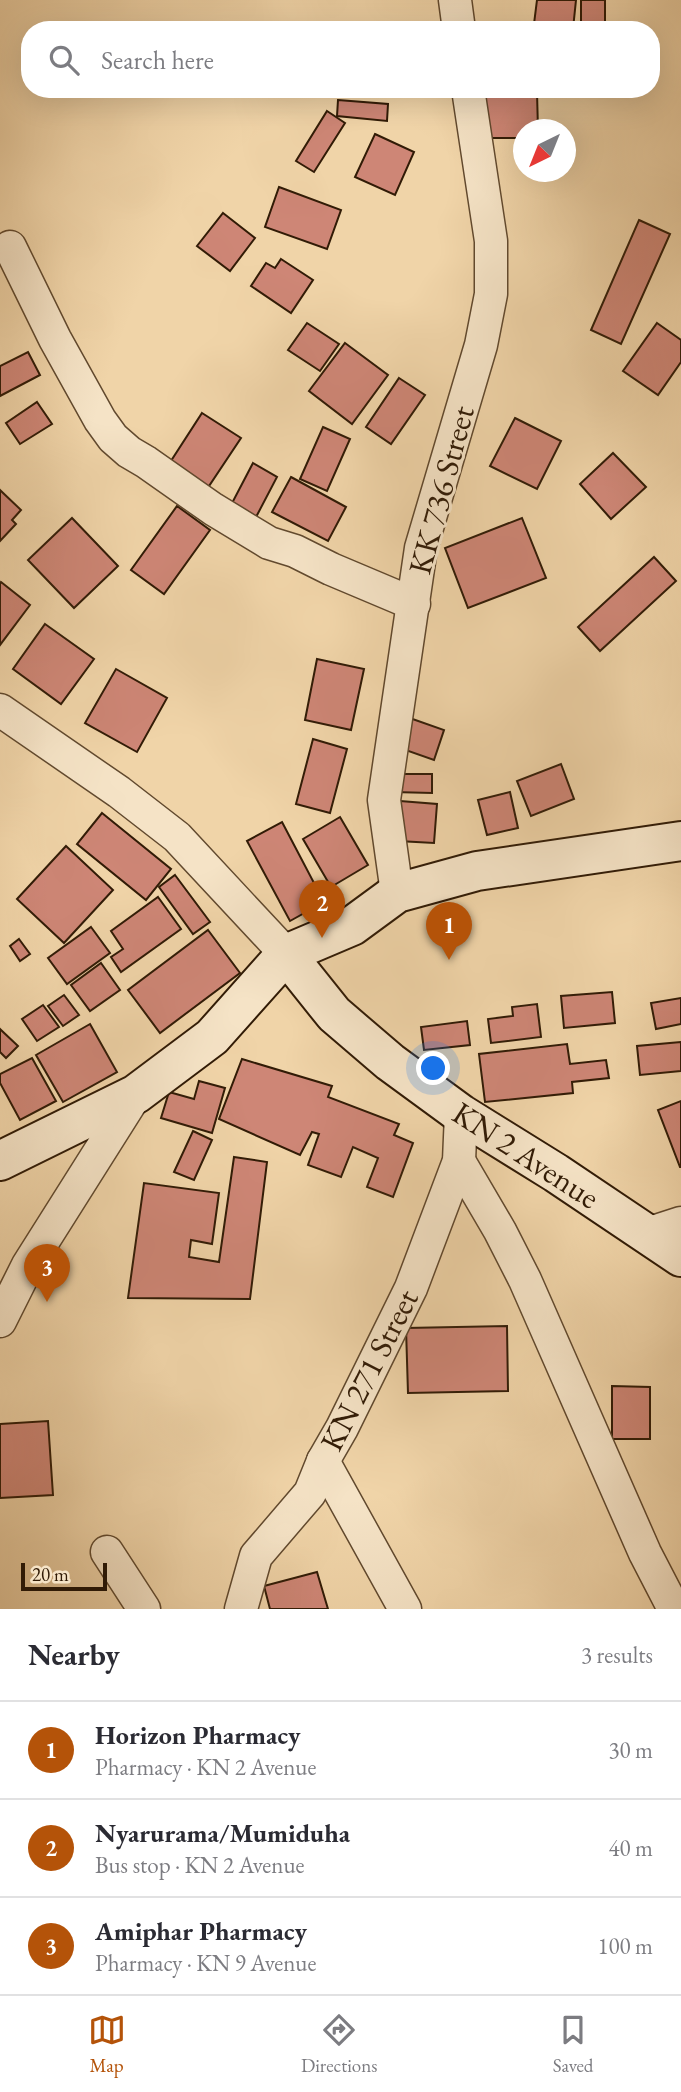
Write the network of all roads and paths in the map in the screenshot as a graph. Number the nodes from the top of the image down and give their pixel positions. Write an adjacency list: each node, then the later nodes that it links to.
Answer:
1 (454, 0): 2 (street)
2 (458, 21)
3 (469, 98): 5 (street, KK 736 Street)
4 (10, 247): 5 (street)
5 (414, 604): 8 (street, KK 736 Street)
6 (0, 710): 9 (street)
7 (674, 846): 8 (main road)
8 (397, 893): 9 (main road)
9 (286, 954): 10 (main road); 11 (main road, KN 2 Avenue)
10 (136, 1094): 12 (main road); 16 (street)
11 (461, 1114): 13 (street, KN 271 Street); 14 (main road, KN 2 Avenue)
12 (0, 1161)
13 (459, 1161): 17 (street, KN 271 Street); 22 (street)
14 (664, 1228): 15 (main road, KN 2 Avenue)
15 (681, 1257)
16 (0, 1321)
17 (323, 1461): 20 (street, KN 271 Street); 21 (street)
18 (107, 1552): 19 (street)
19 (144, 1609)
20 (241, 1609)
21 (405, 1609)
22 (674, 1609)

